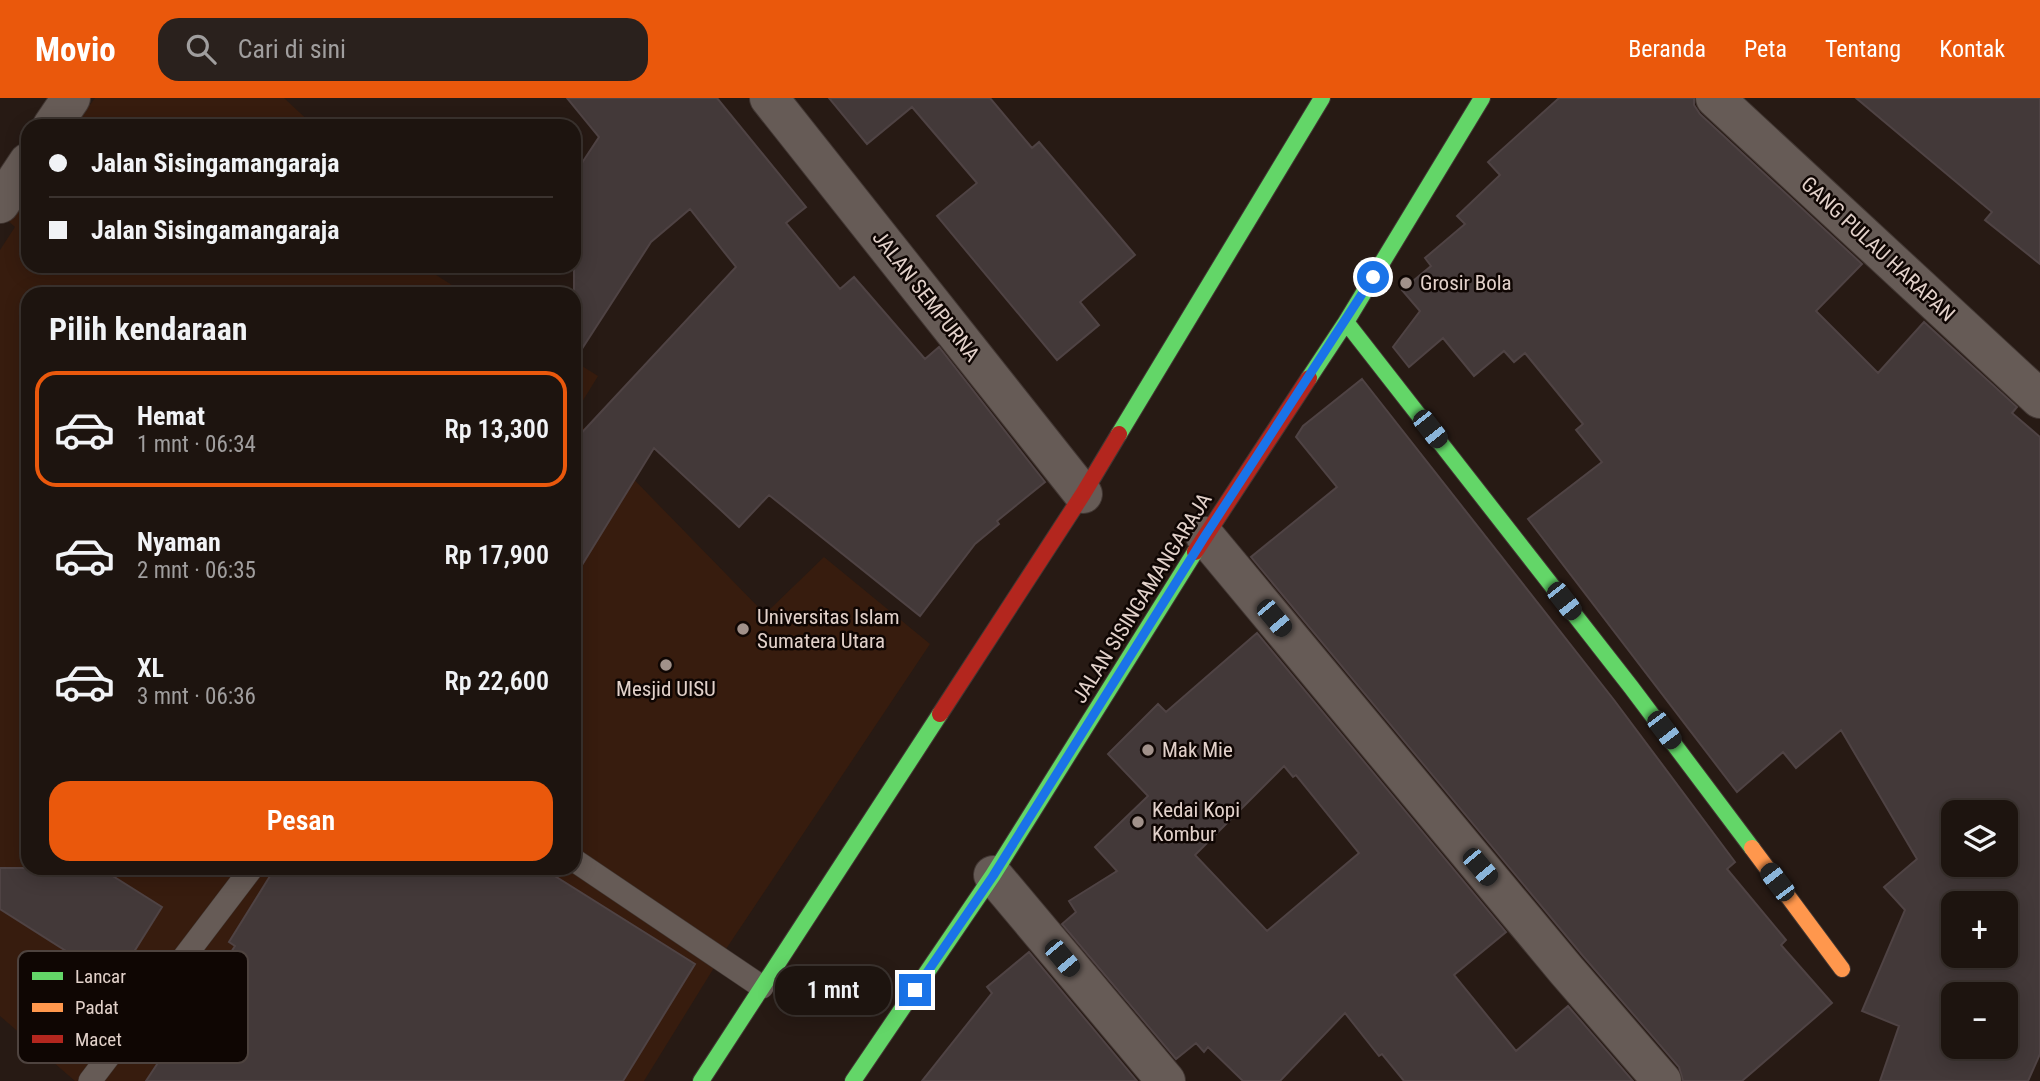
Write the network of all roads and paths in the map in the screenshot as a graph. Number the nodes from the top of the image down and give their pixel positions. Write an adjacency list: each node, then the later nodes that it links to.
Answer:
1 (71, 98): 6 (street)
2 (769, 98): 11 (street, JALAN SEMPURNA)
3 (1322, 98): 11 (main road)
4 (1482, 98): 9 (main road, JALAN SISINGAMANGARAJA)
5 (1715, 98): 10 (street, GANG PULAU HARAPAN)
6 (57, 119)
7 (21, 172): 8 (street)
8 (0, 204)
9 (1346, 322): 12 (main road, JALAN SISINGAMANGARAJA); 17 (main road)
10 (2040, 399)
11 (1083, 494): 18 (main road)
12 (1205, 536): 15 (main road, JALAN SISINGAMANGARAJA); 24 (street)
13 (581, 865): 18 (lane)
14 (247, 875): 16 (lane)
15 (993, 876): 22 (main road, JALAN SISINGAMANGARAJA); 23 (street)
16 (189, 951)
17 (1842, 969)
18 (762, 987): 21 (main road)
19 (104, 1063): 20 (lane)
20 (90, 1081)
21 (701, 1081)
22 (853, 1081)
23 (1166, 1081)
24 (1662, 1081)

